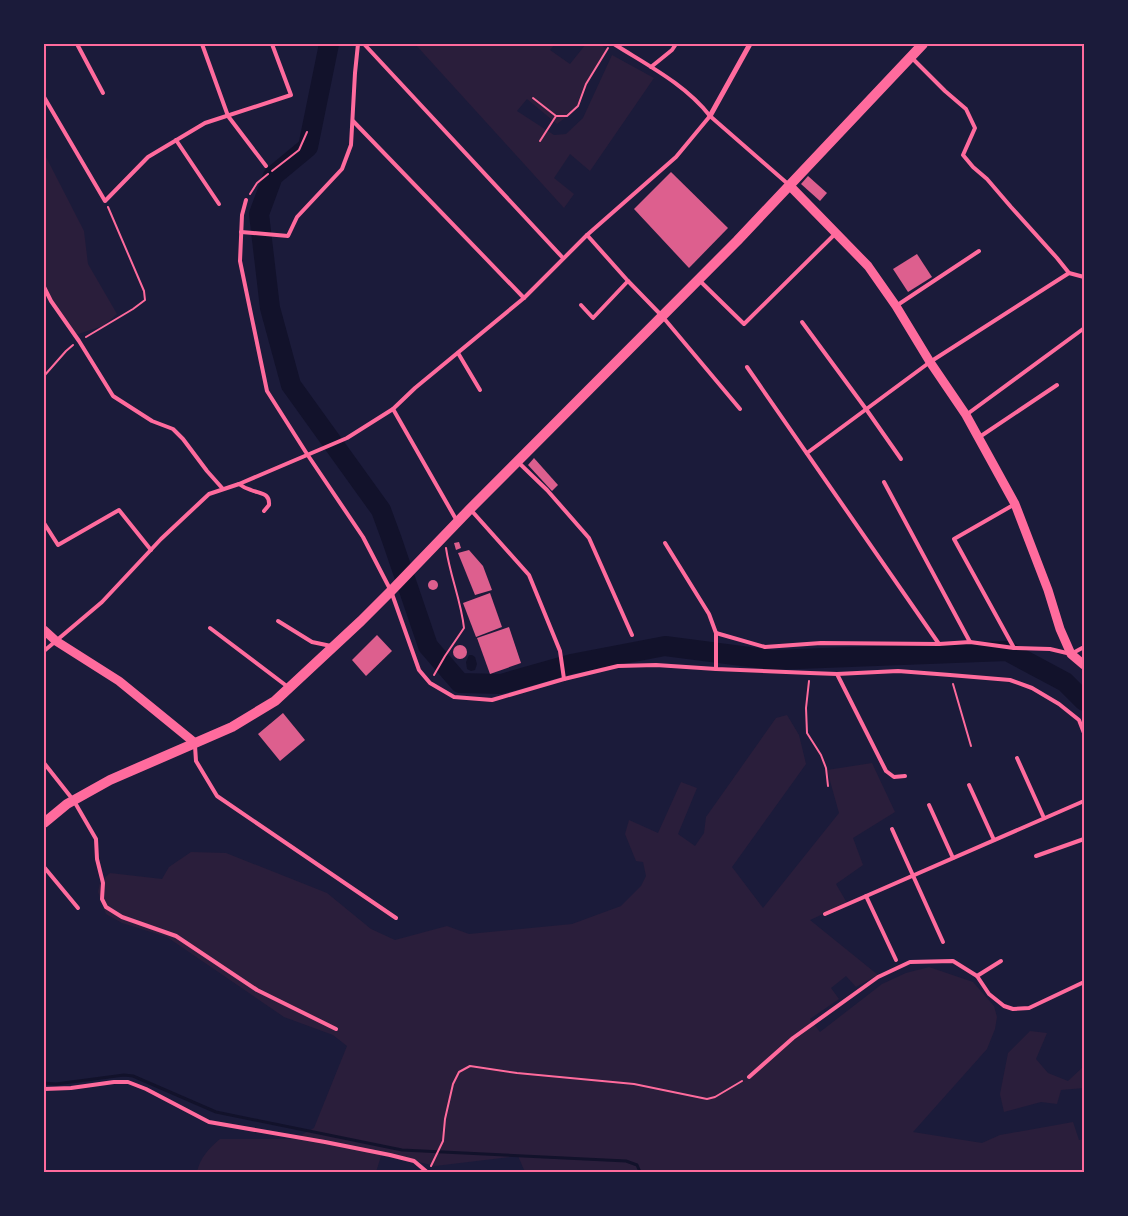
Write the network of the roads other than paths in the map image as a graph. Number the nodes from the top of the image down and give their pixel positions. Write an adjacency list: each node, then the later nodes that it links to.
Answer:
1 (77, 44): 12 (lane)
2 (202, 44): 14 (lane)
3 (272, 44): 14 (lane)
4 (358, 44): 16 (lane)
5 (364, 44): 26 (lane)
6 (612, 44): 11 (lane)
7 (676, 44): 11 (lane)
8 (750, 44): 15 (street)
9 (923, 44): 10 (main road)
10 (911, 57): 19 (main road); 27 (lane)
11 (651, 67): 15 (lane)
12 (103, 93)
13 (44, 97): 17 (lane)
14 (228, 116): 17 (lane); 18 (lane)
15 (710, 116): 19 (lane); 24 (lane)
16 (353, 121): 22 (lane); 32 (lane)
17 (176, 140): 21 (lane)
18 (266, 166)
19 (790, 186): 23 (street); 29 (main road)
20 (246, 200): 22 (lane)
21 (219, 204)
22 (241, 232): 49 (lane)
23 (836, 232): 29 (lane); 34 (street)
24 (587, 235): 26 (lane); 30 (lane)
25 (979, 251): 34 (lane)
26 (563, 258): 32 (lane)
27 (1069, 274): 28 (lane); 39 (lane)
28 (1084, 277)
29 (699, 279): 35 (main road)
30 (628, 281): 33 (lane); 35 (lane)
31 (44, 287): 54 (lane)
32 (524, 298): 38 (lane)
33 (580, 306)
34 (896, 306): 39 (street)
35 (662, 316): 44 (lane); 51 (main road)
36 (802, 322): 45 (lane)
37 (1084, 331): 46 (lane)
38 (458, 353): 42 (lane); 43 (lane)
39 (930, 362): 45 (lane); 46 (street)
40 (747, 367): 48 (lane)
41 (1057, 385): 47 (lane)
42 (480, 390)
43 (393, 409): 49 (lane); 58 (lane)
44 (740, 409)
45 (866, 409): 48 (lane); 50 (lane)
46 (966, 415): 47 (street)
47 (978, 438): 55 (street)
48 (807, 453): 70 (lane)
49 (307, 454): 53 (lane); 62 (lane)
50 (901, 459)
51 (518, 462): 56 (main road); 67 (lane)
52 (884, 482): 69 (lane)
53 (239, 484): 54 (lane); 57 (lane)
54 (222, 489): 61 (lane)
55 (1015, 504): 73 (lane); 75 (street)
56 (470, 509): 58 (main road); 79 (lane)
57 (264, 511)
58 (458, 522): 62 (main road)
59 (44, 523): 61 (lane)
60 (665, 543): 66 (lane)
61 (151, 550): 68 (lane)
62 (391, 591): 71 (main road); 79 (lane)
63 (278, 620): 71 (lane)
64 (210, 628): 80 (lane)
65 (44, 630): 68 (street)
66 (716, 633): 70 (lane); 77 (lane)
67 (632, 635)
68 (56, 641): 74 (lane); 82 (street)
69 (970, 642): 70 (lane); 73 (lane)
70 (939, 644)
71 (334, 646): 80 (main road)
72 (1084, 647): 75 (lane)
73 (1014, 648): 75 (lane)
74 (44, 651)
75 (1072, 654): 76 (street)
76 (1084, 665)
77 (716, 669): 78 (lane); 79 (lane)
78 (837, 674): 81 (lane); 85 (lane)
79 (564, 678)
80 (289, 688): 82 (main road)
81 (1084, 733)
82 (195, 743): 87 (main road); 102 (lane)
83 (1017, 758): 90 (lane)
84 (44, 763): 87 (lane)
85 (906, 776)
86 (970, 785): 94 (lane)
87 (74, 801): 91 (main road); 108 (lane)
88 (1084, 801): 90 (lane)
89 (929, 806): 96 (lane)
90 (1044, 818): 94 (lane)
91 (44, 823)
92 (892, 829): 98 (lane)
93 (1084, 839): 95 (lane)
94 (994, 840): 96 (lane)
95 (1036, 856)
96 (953, 858): 98 (lane)
97 (44, 867): 100 (lane)
98 (912, 876): 99 (lane); 103 (lane)
99 (866, 896): 101 (lane); 104 (lane)
100 (78, 908)
101 (825, 914)
102 (396, 918)
103 (943, 942)
104 (896, 960)
105 (1001, 961): 106 (lane)
106 (977, 976): 107 (lane); 109 (lane)
107 (1084, 982)
108 (336, 1029)
109 (749, 1077)
110 (44, 1089): 111 (lane)
111 (428, 1172)

